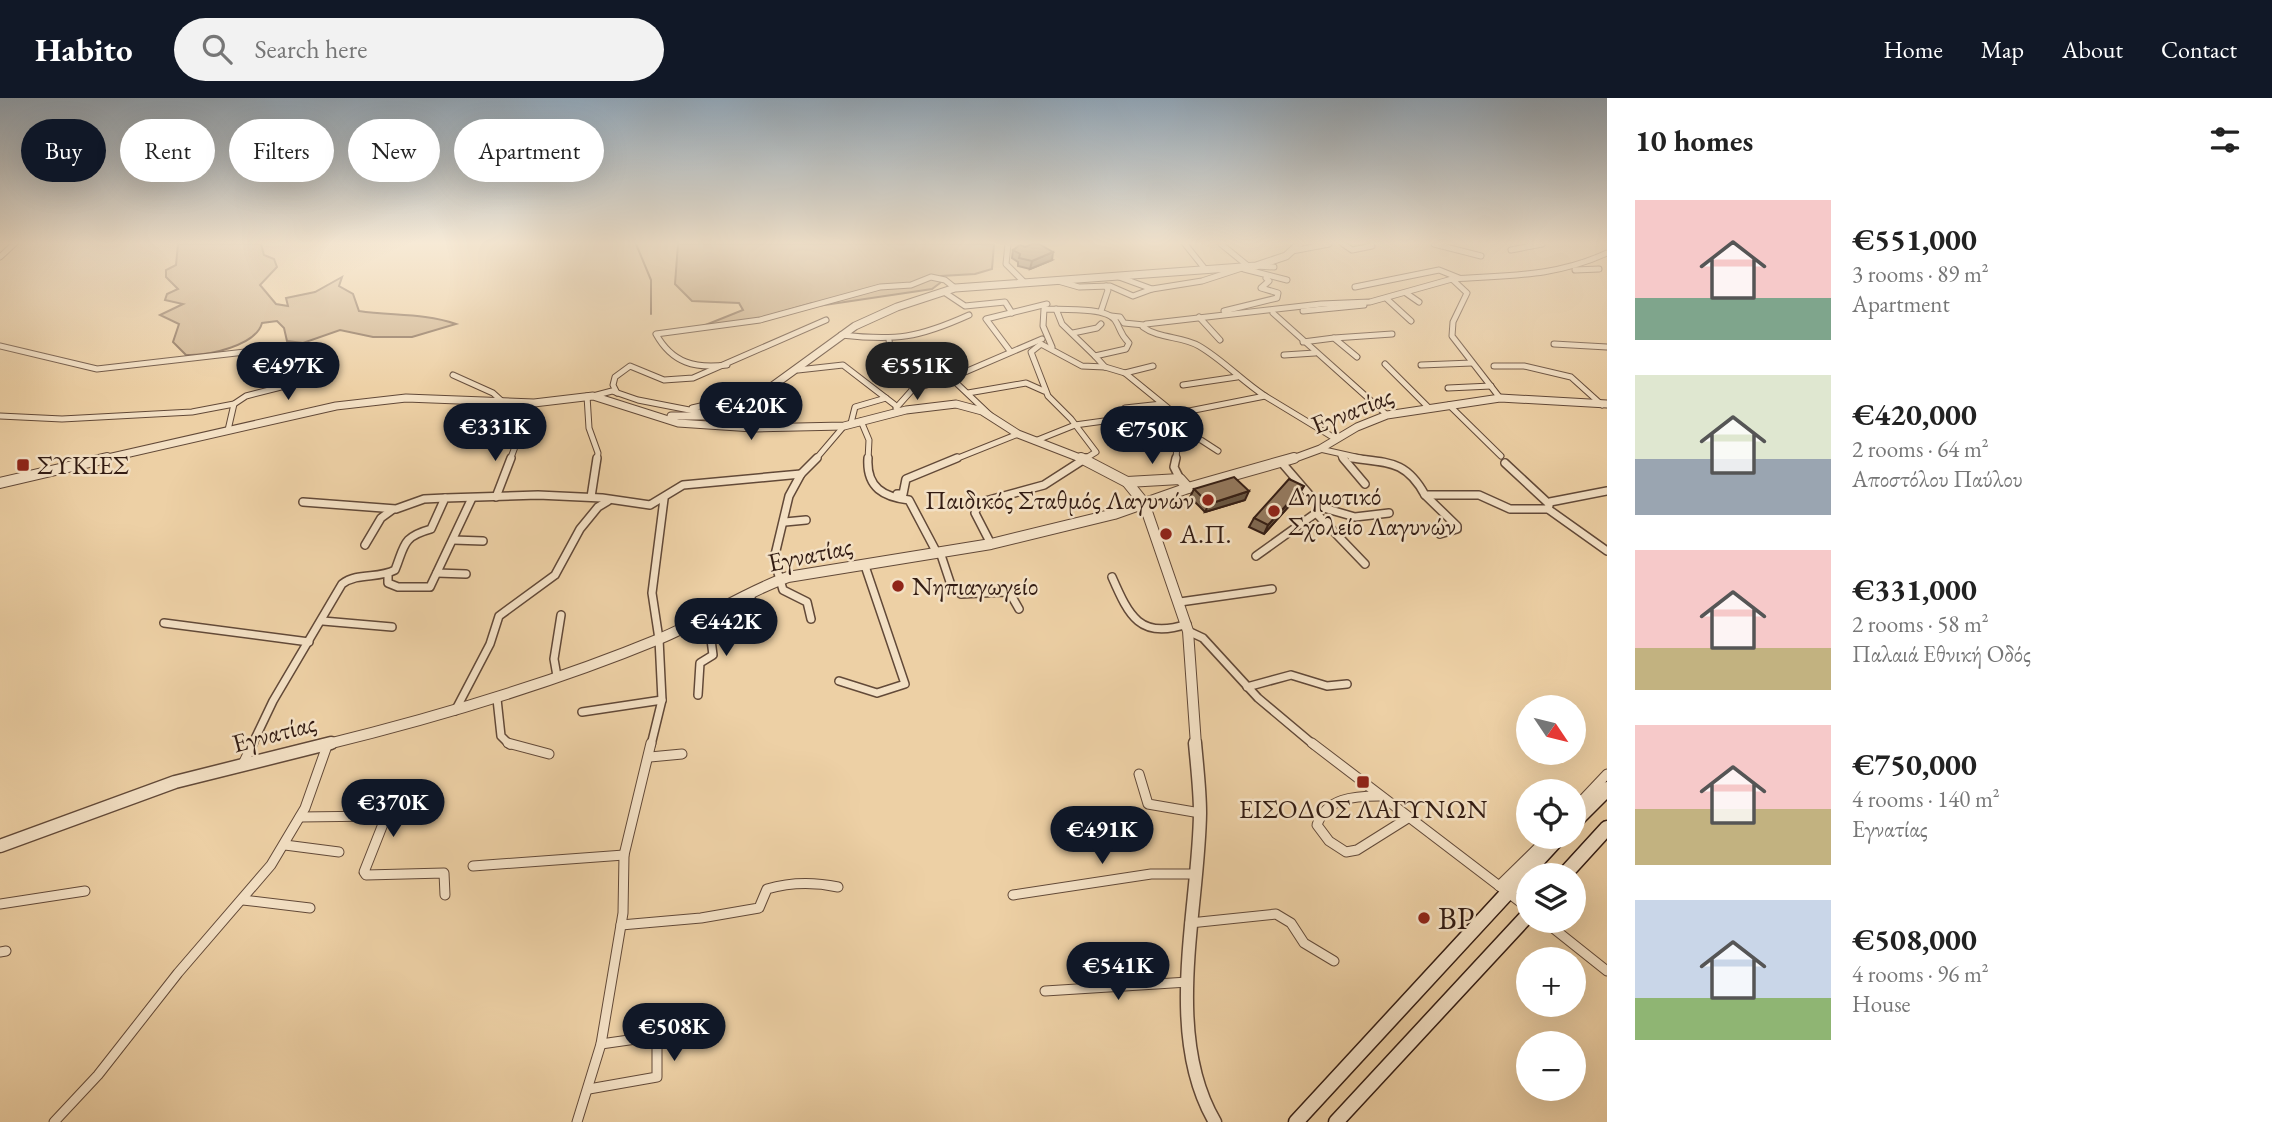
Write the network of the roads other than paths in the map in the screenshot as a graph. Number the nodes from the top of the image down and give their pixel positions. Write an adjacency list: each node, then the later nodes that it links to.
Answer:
1 (863, 292): 50 (street)
2 (944, 292): 13 (street); 31 (street)
3 (1107, 292): 15 (street)
4 (1122, 292): 5 (street)
5 (1144, 292)
6 (1274, 292): 21 (street)
7 (1410, 292): 9 (street)
8 (1466, 292): 48 (street)
9 (1406, 293): 10 (street); 12 (street)
10 (1387, 299): 11 (street); 24 (street)
11 (1370, 302): 17 (street); 18 (street)
12 (1419, 302)
13 (960, 304): 16 (street); 19 (street)
14 (1056, 310): 15 (street); 16 (street); 29 (street); 32 (street)
15 (1101, 311): 20 (street)
16 (1013, 313): 23 (street)
17 (1261, 313): 18 (street); 21 (street)
18 (1273, 313): 36 (street)
19 (969, 315): 23 (street); 34 (street)
20 (1111, 316): 25 (street); 28 (street)
21 (1198, 317): 27 (street); 35 (street)
22 (826, 320): 50 (street)
23 (985, 321): 42 (street)
24 (1411, 321)
25 (1124, 323): 27 (street); 28 (street)
26 (1101, 324): 29 (street)
27 (1144, 325): 58 (street)
28 (1117, 326): 46 (street)
29 (1073, 333): 46 (street)
30 (1392, 334): 33 (street)
31 (840, 335): 34 (street); 55 (street)
32 (1046, 337): 38 (street); 41 (street)
33 (1334, 338): 36 (street); 47 (street)
34 (889, 340): 63 (street)
35 (1220, 340)
36 (1303, 342): 44 (street)
37 (1553, 344): 40 (street)
38 (1025, 345): 42 (street); 43 (street)
39 (0, 346): 72 (street)
40 (1607, 346)
41 (1053, 348): 43 (street); 54 (street)
42 (1010, 351): 59 (street)
43 (1031, 352): 65 (street)
44 (1315, 353): 45 (street); 84 (street)
45 (1284, 355)
46 (1095, 356): 54 (street)
47 (1357, 357)
48 (1472, 363): 51 (street); 61 (street)
49 (1385, 364): 78 (street)
50 (727, 365): 66 (street)
51 (1421, 365)
52 (1153, 366): 56 (street)
53 (1494, 366): 75 (street)
54 (1105, 367): 56 (street)
55 (798, 370): 64 (street); 70 (street)
56 (1125, 373): 74 (street)
57 (453, 376): 73 (street)
58 (1237, 377): 60 (street); 69 (street)
59 (951, 378): 63 (street); 67 (street)
60 (1183, 385)
61 (1491, 386): 62 (street); 71 (street)
62 (1448, 388)
63 (913, 389): 80 (street)
64 (769, 390): 79 (street); 86 (street)
65 (1044, 391): 67 (street); 89 (street)
66 (617, 393): 68 (street); 79 (street)
67 (968, 393): 83 (street)
68 (590, 396): 73 (street); 82 (street); 114 (street)
69 (1265, 396): 81 (street); 95 (street)
70 (886, 398): 80 (street); 88 (street)
71 (1500, 398): 75 (street, Εγνατίας); 76 (street, Εγνατίας)
72 (234, 404): 85 (street); 90 (street)
73 (504, 404): 90 (street)
74 (1162, 404): 77 (street); 81 (street)
75 (1604, 404)
76 (1449, 405): 78 (street, Εγνατίας); 100 (street)
77 (1125, 408)
78 (1429, 408): 84 (street, Εγνατίας)
79 (691, 409): 86 (street)
80 (896, 409): 83 (street); 87 (street)
81 (1174, 414): 92 (street)
82 (653, 415): 86 (street); 88 (street)
83 (990, 415): 93 (street)
84 (1387, 415): 95 (street, Εγνατίας)
85 (0, 416)
86 (719, 416)
87 (860, 421): 88 (street); 112 (street)
88 (847, 424): 104 (street)
89 (1075, 425): 91 (street); 96 (street); 101 (street)
90 (229, 430): 107 (street)
91 (1110, 431)
92 (1179, 433): 98 (street); 105 (street)
93 (1018, 434): 96 (street); 112 (street)
94 (518, 439): 113 (street)
95 (1336, 439): 97 (street, Εγνατίας)
96 (1035, 442): 101 (street)
97 (1320, 449): 99 (street); 102 (street, Εγνατίας)
98 (1218, 450)
99 (1340, 455): 108 (street); 111 (street)
100 (1501, 456)
101 (1083, 458): 106 (street); 130 (street)
102 (1282, 463): 109 (street, Εγνατίας); 123 (street)
103 (1505, 463): 121 (street)
104 (801, 474): 117 (street); 126 (street)
105 (1180, 479): 106 (street); 109 (street)
106 (1127, 482): 120 (street)
107 (0, 483)
108 (1365, 484)
109 (1188, 488): 120 (street, Εγνατίας)
110 (1607, 491): 121 (street)
111 (1425, 495): 121 (street); 127 (street)
112 (903, 496): 133 (street)
113 (496, 497): 114 (street); 116 (street)
114 (591, 497): 118 (street)
115 (445, 498): 116 (street); 122 (street); 139 (street)
116 (471, 498): 128 (street)
117 (664, 499): 118 (street); 154 (street)
118 (609, 501): 163 (street)
119 (303, 502): 122 (street)
120 (1144, 503): 130 (street, Εγνατίας); 144 (street)
121 (1548, 506): 132 (street)
122 (396, 509): 131 (street)
123 (1318, 510): 124 (street); 134 (street); 135 (street)
124 (1389, 513)
125 (806, 520): 126 (street)
126 (785, 522): 141 (street)
127 (1440, 534)
128 (453, 540): 129 (street); 137 (street)
129 (484, 541)
130 (991, 544): 133 (street, Εγνατίας)
131 (365, 545)
132 (1607, 551)
133 (939, 553): 136 (street, Εγνατίας); 145 (street)
134 (1256, 556)
135 (1365, 564)
136 (864, 566): 141 (street, Εγνατίας); 157 (street)
137 (437, 573): 138 (street); 139 (street)
138 (466, 574)
139 (388, 575): 149 (street)
140 (1112, 577): 153 (street)
141 (780, 580): 143 (street, Εγνατίας); 148 (street)
142 (1272, 589): 144 (street)
143 (750, 593): 147 (street, Εγνατίας); 151 (street)
144 (1180, 602): 153 (street)
145 (1019, 608)
146 (561, 615): 156 (street)
147 (708, 617): 154 (street, Εγνατίας); 160 (street)
148 (811, 619)
149 (323, 621): 152 (street); 155 (street)
150 (164, 622): 155 (street)
151 (758, 624)
152 (391, 627)
153 (1187, 627): 159 (street); 176 (street)
154 (659, 639): 156 (street, Εγνατίας); 162 (street)
155 (309, 642): 169 (street)
156 (557, 676): 161 (street, Εγνατίας)
157 (839, 681)
158 (1347, 684): 159 (street)
159 (1247, 687): 173 (street)
160 (698, 695)
161 (497, 699): 163 (street, Εγνατίας); 166 (street)
162 (662, 700): 164 (street); 168 (street)
163 (455, 711): 165 (street, Εγνατίας)
164 (582, 712)
165 (328, 742): 169 (street, Εγνατίας); 177 (street)
166 (549, 754)
167 (682, 754): 168 (street)
168 (650, 757): 185 (street)
169 (243, 764): 181 (street, Εγνατίας)
170 (1139, 774): 176 (street)
171 (1607, 774): 174 (street)
172 (1607, 789): 175 (main road)
173 (1379, 796): 178 (street); 178 (street)
174 (1586, 796)
175 (1586, 810)
176 (1200, 813): 188 (street)
177 (300, 817): 180 (street); 192 (street)
178 (1408, 818): 190 (street)
179 (1607, 828): 186 (main road)
180 (285, 845): 184 (street); 195 (street)
181 (0, 846)
182 (1538, 849): 190 (street)
183 (1546, 849): 190 (main road)
184 (339, 852)
185 (624, 855): 187 (street); 199 (street)
186 (1575, 863)
187 (473, 866)
188 (1194, 874): 193 (street); 198 (street)
189 (838, 887): 199 (street)
190 (1502, 888): 194 (street); 211 (main road)
191 (85, 891): 196 (street)
192 (445, 895)
193 (1013, 895)
194 (1516, 899)
195 (243, 900): 197 (street); 208 (street)
196 (0, 904)
197 (310, 908)
198 (1190, 923): 202 (street); 204 (street)
199 (621, 925): 206 (street)
200 (1516, 928): 212 (main road)
201 (1559, 933): 203 (street)
202 (1334, 961)
203 (1607, 971)
204 (1188, 982): 205 (street); 210 (street)
205 (1045, 991)
206 (601, 1044): 207 (street); 207 (street)
207 (589, 1089): 209 (street)
208 (54, 1122)
209 (577, 1122)
210 (1215, 1122)
211 (1296, 1122)
212 (1336, 1122)

